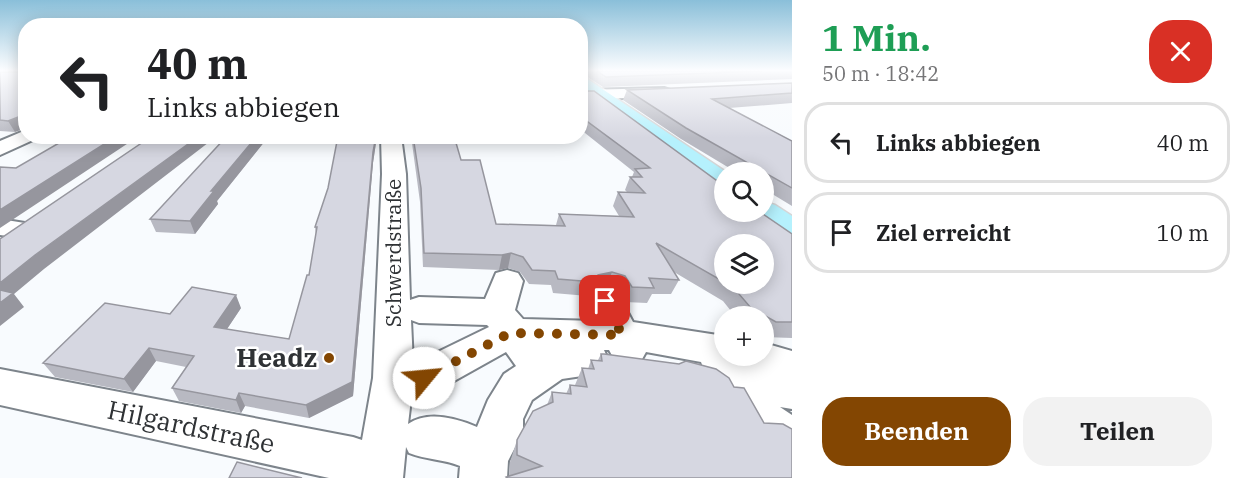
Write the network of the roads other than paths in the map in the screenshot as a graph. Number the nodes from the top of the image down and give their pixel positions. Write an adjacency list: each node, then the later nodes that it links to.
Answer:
1 (641, 93): 2 (street)
2 (591, 95): 6 (main road)
3 (18, 140): 5 (street)
4 (392, 144): 19 (street, Schwerdstraße)
5 (0, 149)
6 (714, 177)
7 (774, 218): 8 (main road)
8 (792, 230)
9 (505, 309): 10 (street); 11 (street); 12 (street); 14 (street)
10 (420, 310)
11 (629, 353): 12 (street); 13 (street)
12 (542, 370): 18 (street)
13 (763, 370): 17 (street)
14 (424, 378)
15 (0, 387): 19 (street, Hilgardstraße)
16 (425, 438): 18 (street)
17 (792, 438)
18 (486, 444)
19 (379, 478)

